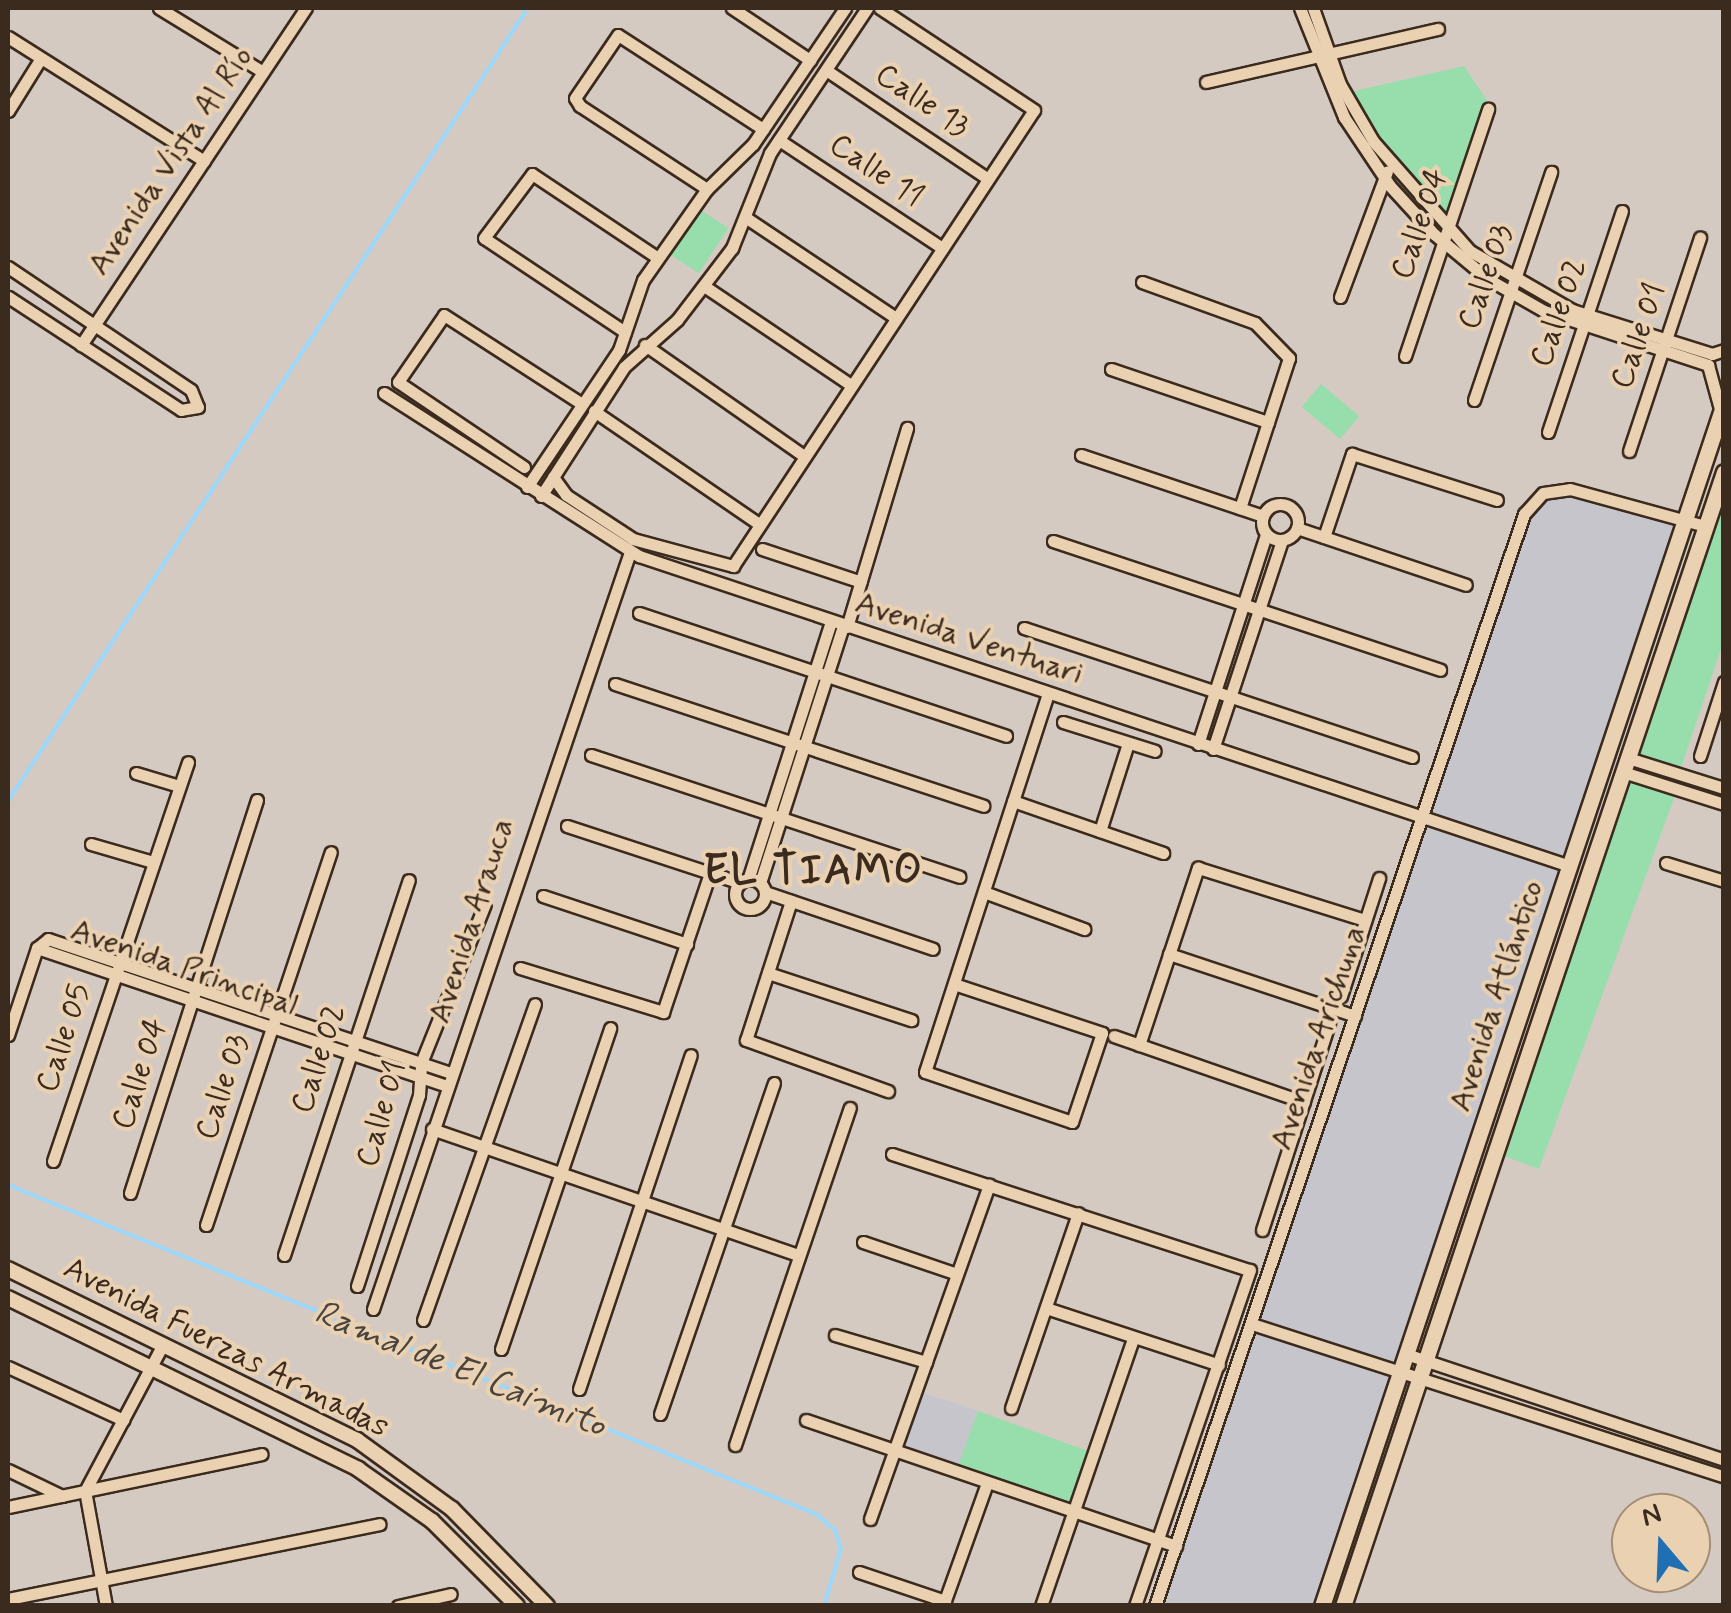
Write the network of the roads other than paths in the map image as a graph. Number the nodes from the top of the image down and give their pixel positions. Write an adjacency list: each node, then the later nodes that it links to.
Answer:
1 (159, 8): 15 (street)
2 (306, 8): 15 (street, Avenida Vista Al Río)
3 (732, 8): 13 (street)
4 (844, 8): 13 (street)
5 (868, 8): 14 (street)
6 (880, 8): 26 (street)
7 (1300, 8): 11 (street)
8 (1312, 8): 11 (street)
9 (1438, 29): 11 (street)
10 (8, 37): 12 (street)
11 (1322, 55): 16 (street); 24 (street)
12 (41, 58): 18 (street); 22 (street)
13 (810, 60): 19 (street)
14 (826, 70): 20 (street); 26 (street, Calle 13)
15 (263, 72): 22 (street, Avenida Vista Al Río)
16 (1206, 82)
17 (1488, 110): 30 (street, Calle 04)
18 (8, 111)
19 (763, 129): 21 (street); 27 (street)
20 (779, 140): 23 (street); 32 (street, Calle 11)
21 (746, 151): 23 (street); 27 (street)
22 (204, 161): 42 (street, Avenida Vista Al Río)
23 (764, 164): 29 (street)
24 (1387, 171): 30 (street); 39 (street)
25 (1550, 172): 37 (street, Calle 03)
26 (988, 179): 32 (street)
27 (707, 188): 33 (street)
28 (1622, 211): 41 (street, Calle 02)
29 (745, 217): 36 (street); 40 (street)
30 (1444, 235): 37 (street); 47 (street, Calle 04)
31 (1700, 238): 46 (street, Calle 01)
32 (942, 248): 40 (street)
33 (658, 258): 43 (street); 43 (street)
34 (8, 267): 42 (street)
35 (1142, 282): 56 (street)
36 (704, 286): 45 (street); 51 (street)
37 (1512, 287): 41 (street); 53 (street, Calle 03)
38 (8, 297): 44 (street)
39 (1340, 297)
40 (896, 318): 51 (street)
41 (1585, 322): 46 (street); 58 (street, Calle 02)
42 (94, 326): 44 (street, Avenida Vista Al Río); 44 (street)
43 (625, 332): 49 (street)
44 (80, 345)
45 (645, 345): 49 (street); 61 (street)
46 (1665, 346): 48 (street); 59 (street, Calle 01)
47 (1405, 356)
48 (1714, 356): 55 (street)
49 (619, 363): 54 (street)
50 (1112, 369): 56 (street)
51 (851, 385): 61 (street)
52 (384, 393): 65 (street, Avenida Ventuari)
53 (1474, 400)
54 (588, 408): 62 (street); 64 (street); 65 (street); 71 (street)
55 (1722, 408): 70 (main road, Avenida Atlántico)
56 (1268, 422): 68 (street)
57 (908, 428): 80 (street)
58 (1548, 432)
59 (1629, 451)
60 (1082, 455): 68 (street)
61 (804, 456): 71 (street)
62 (524, 467)
63 (1724, 472): 72 (main road, Avenida Atlántico)
64 (554, 477): 66 (street); 71 (street)
65 (527, 487): 66 (street, Avenida Ventuari)
66 (541, 496): 79 (street, Avenida Ventuari)
67 (1497, 500): 75 (street)
68 (1240, 508): 69 (street)
69 (1262, 516): 73 (street); 74 (street)
70 (1685, 519): 72 (street); 114 (street, Avenida Arichuna); 122 (main road, Avenida Atlántico)
71 (759, 524)
72 (1705, 526): 105 (main road, Avenida Atlántico)
73 (1297, 528): 75 (street); 76 (street)
74 (1266, 535): 76 (street); 82 (street)
75 (1324, 537): 81 (street)
76 (1282, 540): 83 (street)
77 (1053, 541): 82 (street)
78 (762, 550): 80 (street)
79 (630, 552): 85 (street, Avenida Ventuari); 156 (street, Avenida Arauca)
80 (861, 582): 85 (street)
81 (1466, 584)
82 (1244, 604): 83 (street); 91 (street)
83 (1260, 610): 87 (street); 93 (street)
84 (639, 614): 88 (street)
85 (840, 625): 88 (street); 92 (street, Avenida Ventuari)
86 (1024, 628): 91 (street)
87 (1440, 670)
88 (821, 673): 95 (street); 98 (street)
89 (1724, 682): 102 (street)
90 (615, 684): 98 (street)
91 (1216, 690): 93 (street); 97 (street)
92 (1048, 694): 97 (street, Avenida Ventuari); 110 (street)
93 (1232, 696): 99 (street); 103 (street)
94 (1063, 722): 96 (street)
95 (1006, 736)
96 (1128, 743): 100 (street); 116 (street)
97 (1198, 744): 99 (street, Avenida Ventuari)
98 (798, 745): 112 (street); 113 (street)
99 (1213, 750): 114 (street, Avenida Ventuari)
100 (1155, 751)
101 (591, 755): 113 (street)
102 (1700, 756)
103 (1412, 757)
104 (188, 762): 107 (street, Calle 05)
105 (1625, 765): 108 (street); 111 (street); 193 (main road, Avenida Atlántico)
106 (136, 772): 107 (street)
107 (179, 786): 120 (street, Calle 05)
108 (1724, 788)
109 (258, 800): 142 (street, Calle 04)
110 (1014, 801): 116 (street); 129 (street)
111 (1724, 804)
112 (982, 806)
113 (775, 816): 124 (street); 128 (street)
114 (1422, 818): 122 (street, Avenida Ventuari); 145 (street, Avenida Arichuna)
115 (566, 826): 123 (street)
116 (1100, 831): 119 (street)
117 (91, 844): 120 (street)
118 (331, 852): 147 (street, Calle 03)
119 (1163, 854)
120 (153, 862): 138 (street, Calle 05)
121 (1666, 864): 127 (street)
122 (1570, 866): 189 (main road, Avenida Atlántico)
123 (710, 873): 128 (street); 135 (street)
124 (959, 877)
125 (1379, 878): 133 (street)
126 (408, 880): 153 (street, Calle 02)
127 (1724, 882)
128 (753, 884): 131 (street)
129 (984, 892): 134 (street); 141 (street)
130 (543, 896): 135 (street)
131 (792, 901): 136 (street); 140 (street)
132 (485, 904): 155 (street, Calle 01)
133 (1366, 920): 137 (street); 143 (street)
134 (1084, 929)
135 (687, 944): 139 (street)
136 (934, 950)
137 (1169, 954): 145 (street); 152 (street)
138 (116, 968): 142 (street, Avenida Principal); 150 (street, Avenida Principal); 164 (street, Calle 05)
139 (520, 968)
140 (768, 973): 146 (street); 158 (street)
141 (954, 984): 141 (street)
142 (195, 994): 147 (street, Avenida Principal); 167 (street, Calle 04)
143 (1341, 996)
144 (536, 1004): 162 (street)
145 (1354, 1016): 183 (street, Avenida Arichuna)
146 (911, 1020)
147 (273, 1021): 153 (street, Avenida Principal); 170 (street, Calle 03)
148 (1329, 1024): 159 (street)
149 (610, 1028): 165 (street)
150 (8, 1035)
151 (1114, 1036): 152 (street)
152 (1139, 1045): 159 (street)
153 (352, 1047): 155 (street, Avenida Principal); 174 (street, Calle 02)
154 (691, 1055): 168 (street)
155 (420, 1070): 156 (street, Avenida Principal); 178 (street, Calle 01)
156 (449, 1079): 161 (street, Avenida Arauca)
157 (774, 1082): 171 (street)
158 (888, 1091)
159 (1304, 1102): 172 (street)
160 (850, 1108): 175 (street)
161 (432, 1129): 162 (street); 181 (street, Avenida Arauca)
162 (484, 1147): 165 (street); 182 (street)
163 (892, 1154): 166 (street)
164 (52, 1161)
165 (559, 1173): 168 (street); 187 (street)
166 (989, 1185): 169 (street); 177 (street)
167 (130, 1194)
168 (641, 1201): 171 (street); 194 (street)
169 (1078, 1213): 180 (street); 191 (street)
170 (206, 1225)
171 (722, 1229): 175 (street); 196 (street)
172 (1262, 1230)
173 (863, 1242): 177 (street)
174 (284, 1255)
175 (798, 1255): 199 (street)
176 (8, 1269): 186 (street, Avenida Fuerzas Armadas)
177 (957, 1274): 188 (street)
178 (358, 1286)
179 (8, 1298): 190 (street, Avenida Fuerzas Armadas)
180 (1046, 1308): 185 (street); 195 (street)
181 (373, 1309)
182 (424, 1320)
183 (1252, 1324): 189 (street); 215 (street, Avenida Arichuna)
184 (835, 1334): 188 (street)
185 (1133, 1338): 191 (street); 211 (street)
186 (163, 1344): 190 (street); 224 (street, Avenida Fuerzas Armadas)
187 (502, 1349)
188 (926, 1362): 201 (street)
189 (1404, 1362): 193 (street); 228 (main road, Avenida Atlántico)
190 (152, 1365): 197 (street); 223 (street, Avenida Fuerzas Armadas)
191 (1219, 1365): 214 (street)
192 (8, 1367): 197 (street)
193 (1423, 1368): 200 (street); 204 (street); 229 (main road, Avenida Atlántico)
194 (579, 1389)
195 (1011, 1408)
196 (660, 1414)
197 (123, 1420): 208 (street)
198 (806, 1420): 201 (street)
199 (735, 1445)
200 (1683, 1448): 203 (street); 204 (street)
201 (894, 1451): 207 (street); 212 (street)
202 (262, 1454): 208 (street)
203 (1724, 1460)
204 (1677, 1461): 206 (street)
205 (8, 1470): 209 (street)
206 (1724, 1476)
207 (987, 1483): 211 (street); 220 (street)
208 (85, 1491): 209 (street); 217 (street)
209 (62, 1496): 210 (street)
210 (8, 1507)
211 (1072, 1512): 214 (street); 225 (street)
212 (870, 1519)
213 (378, 1524): 217 (street)
214 (1156, 1540): 215 (street); 226 (street)
215 (1176, 1546): 227 (street, Avenida Arichuna)
216 (858, 1572): 220 (street)
217 (101, 1580): 219 (street); 221 (street)
218 (451, 1594): 222 (street)
219 (8, 1599)
220 (944, 1603)
221 (106, 1606)
222 (398, 1606)
223 (517, 1606)
224 (548, 1606)
225 (1040, 1606)
226 (1135, 1606)
227 (1155, 1606)
228 (1322, 1606)
229 (1343, 1606)

